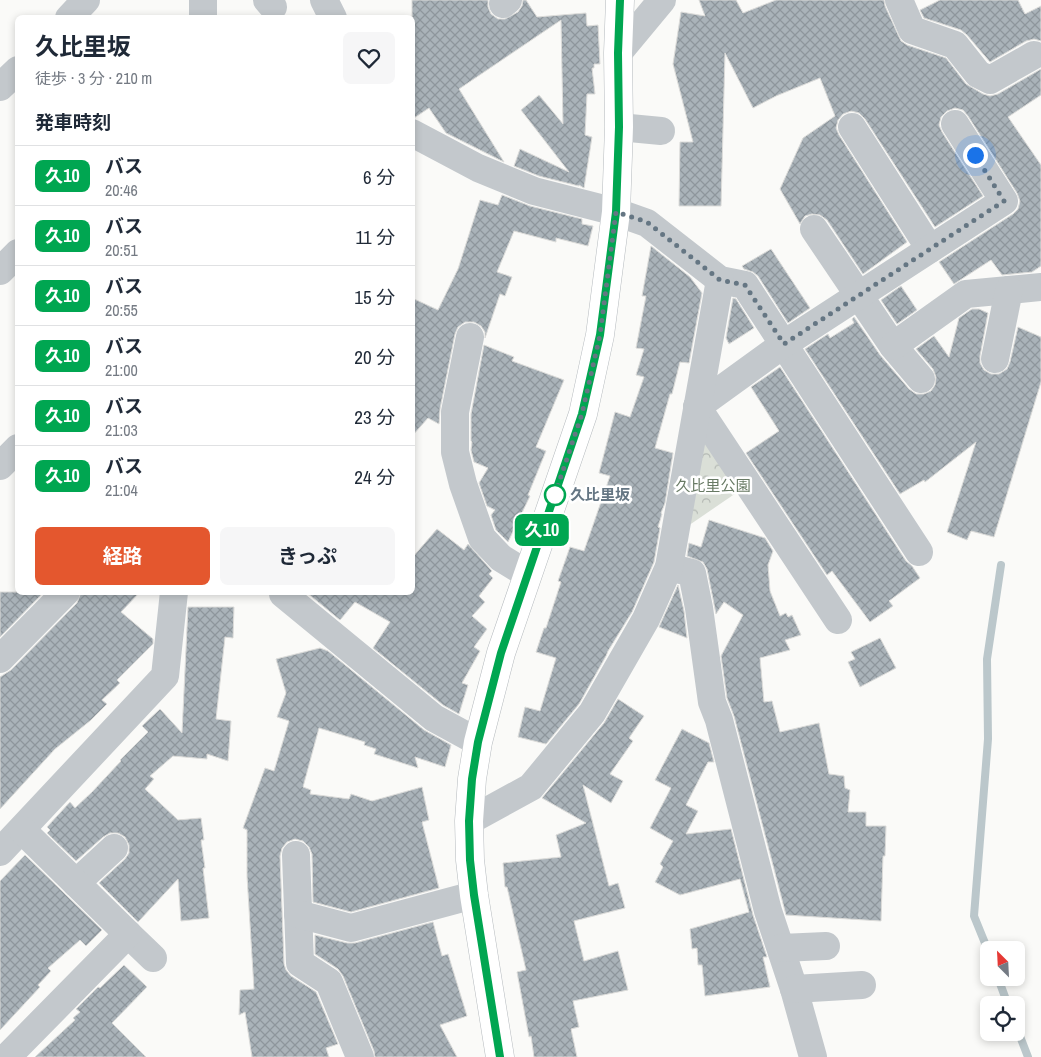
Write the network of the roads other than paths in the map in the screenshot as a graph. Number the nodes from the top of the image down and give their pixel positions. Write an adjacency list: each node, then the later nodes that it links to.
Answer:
1 (86, 0): 7 (street)
2 (202, 0): 8 (street)
3 (324, 0): 9 (street)
4 (620, 0): 10 (main road)
5 (662, 0): 10 (street)
6 (909, 12): 11 (street)
7 (72, 15)
8 (203, 15)
9 (332, 15)
10 (618, 53): 13 (main road)
11 (1034, 55)
12 (956, 124): 19 (street)
13 (619, 127): 15 (street); 17 (main road)
14 (852, 127): 19 (street)
15 (661, 131)
16 (415, 135): 17 (street)
17 (616, 212): 22 (street); 36 (main road)
18 (814, 229): 25 (street)
19 (920, 255): 25 (street)
20 (15, 256): 21 (street)
21 (0, 271)
22 (720, 280): 27 (street); 31 (street)
23 (1041, 287): 24 (street)
24 (1009, 290): 28 (street); 29 (street)
25 (859, 295): 27 (street); 28 (street)
26 (470, 337): 36 (street)
27 (784, 344): 31 (street); 34 (street)
28 (894, 346): 30 (street)
29 (995, 359)
30 (921, 379)
31 (697, 407): 35 (street); 40 (street)
32 (15, 451): 33 (street)
33 (0, 466)
34 (918, 552)
35 (669, 567): 43 (street); 53 (street)
36 (527, 574): 42 (main road)
37 (63, 595): 41 (street)
38 (174, 595): 44 (street)
39 (284, 595): 42 (street)
40 (838, 620)
41 (0, 659)
42 (478, 742): 43 (main road)
43 (469, 821): 49 (main road)
44 (22, 830): 46 (street); 48 (street)
45 (114, 848): 48 (street)
46 (0, 852)
47 (296, 855): 50 (street)
48 (76, 883): 51 (street)
49 (474, 895): 50 (street); 59 (main road)
50 (298, 914): 58 (street)
51 (128, 934): 54 (street); 57 (street)
52 (826, 946): 53 (street)
53 (781, 948): 56 (street)
54 (152, 958)
55 (862, 985): 56 (street)
56 (794, 989): 60 (street)
57 (6, 1057)
58 (360, 1057)
59 (500, 1057)
60 (813, 1057)

